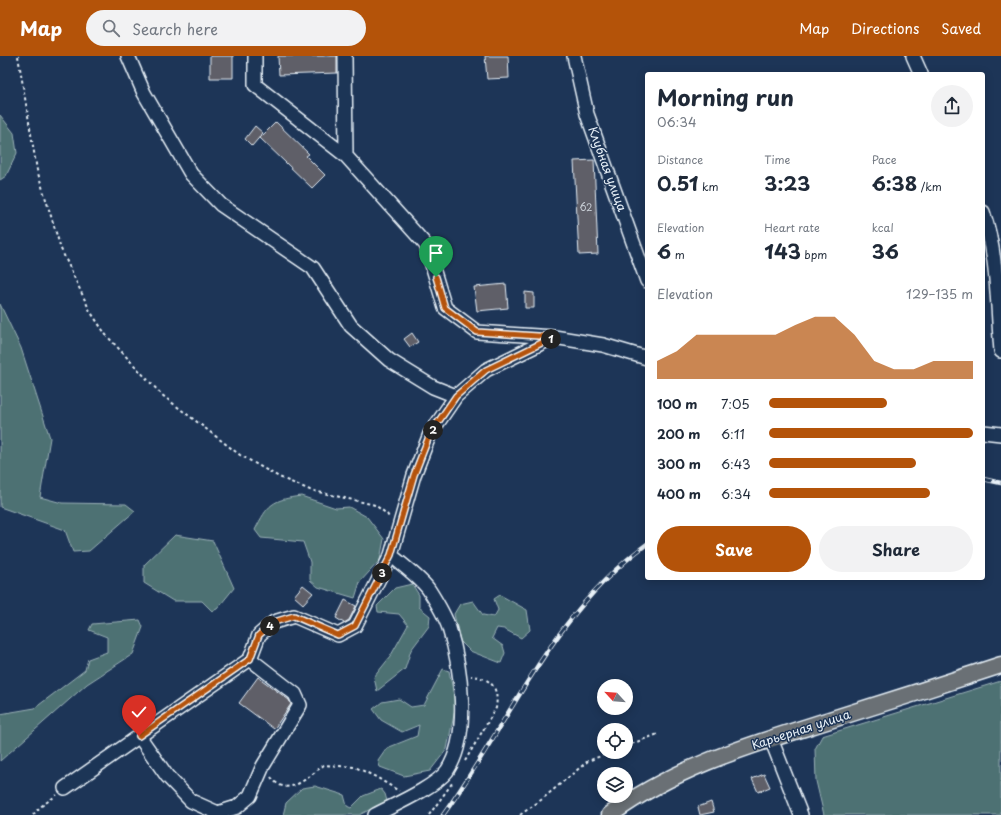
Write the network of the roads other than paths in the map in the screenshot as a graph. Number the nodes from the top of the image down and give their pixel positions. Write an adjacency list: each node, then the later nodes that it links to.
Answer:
1 (128, 56): 13 (street)
2 (255, 56): 7 (street)
3 (345, 56): 7 (street)
4 (574, 56): 9 (street, Клубная улица)
5 (912, 56): 6 (street)
6 (920, 72)
7 (346, 156): 10 (street)
8 (985, 220): 11 (street)
9 (645, 275)
10 (554, 337): 12 (street); 13 (street)
11 (1001, 351)
12 (645, 357)
13 (456, 396): 16 (street)
14 (985, 432): 15 (street)
15 (1001, 434)
16 (391, 555): 17 (street); 22 (street)
17 (250, 659): 19 (street); 19 (street)
18 (1001, 665): 20 (main road, Карьерная улица)
19 (139, 736): 21 (street)
20 (771, 739): 23 (main road, Карьерная улица); 24 (street)
21 (66, 788)
22 (375, 815)
23 (610, 815)
24 (801, 815)

